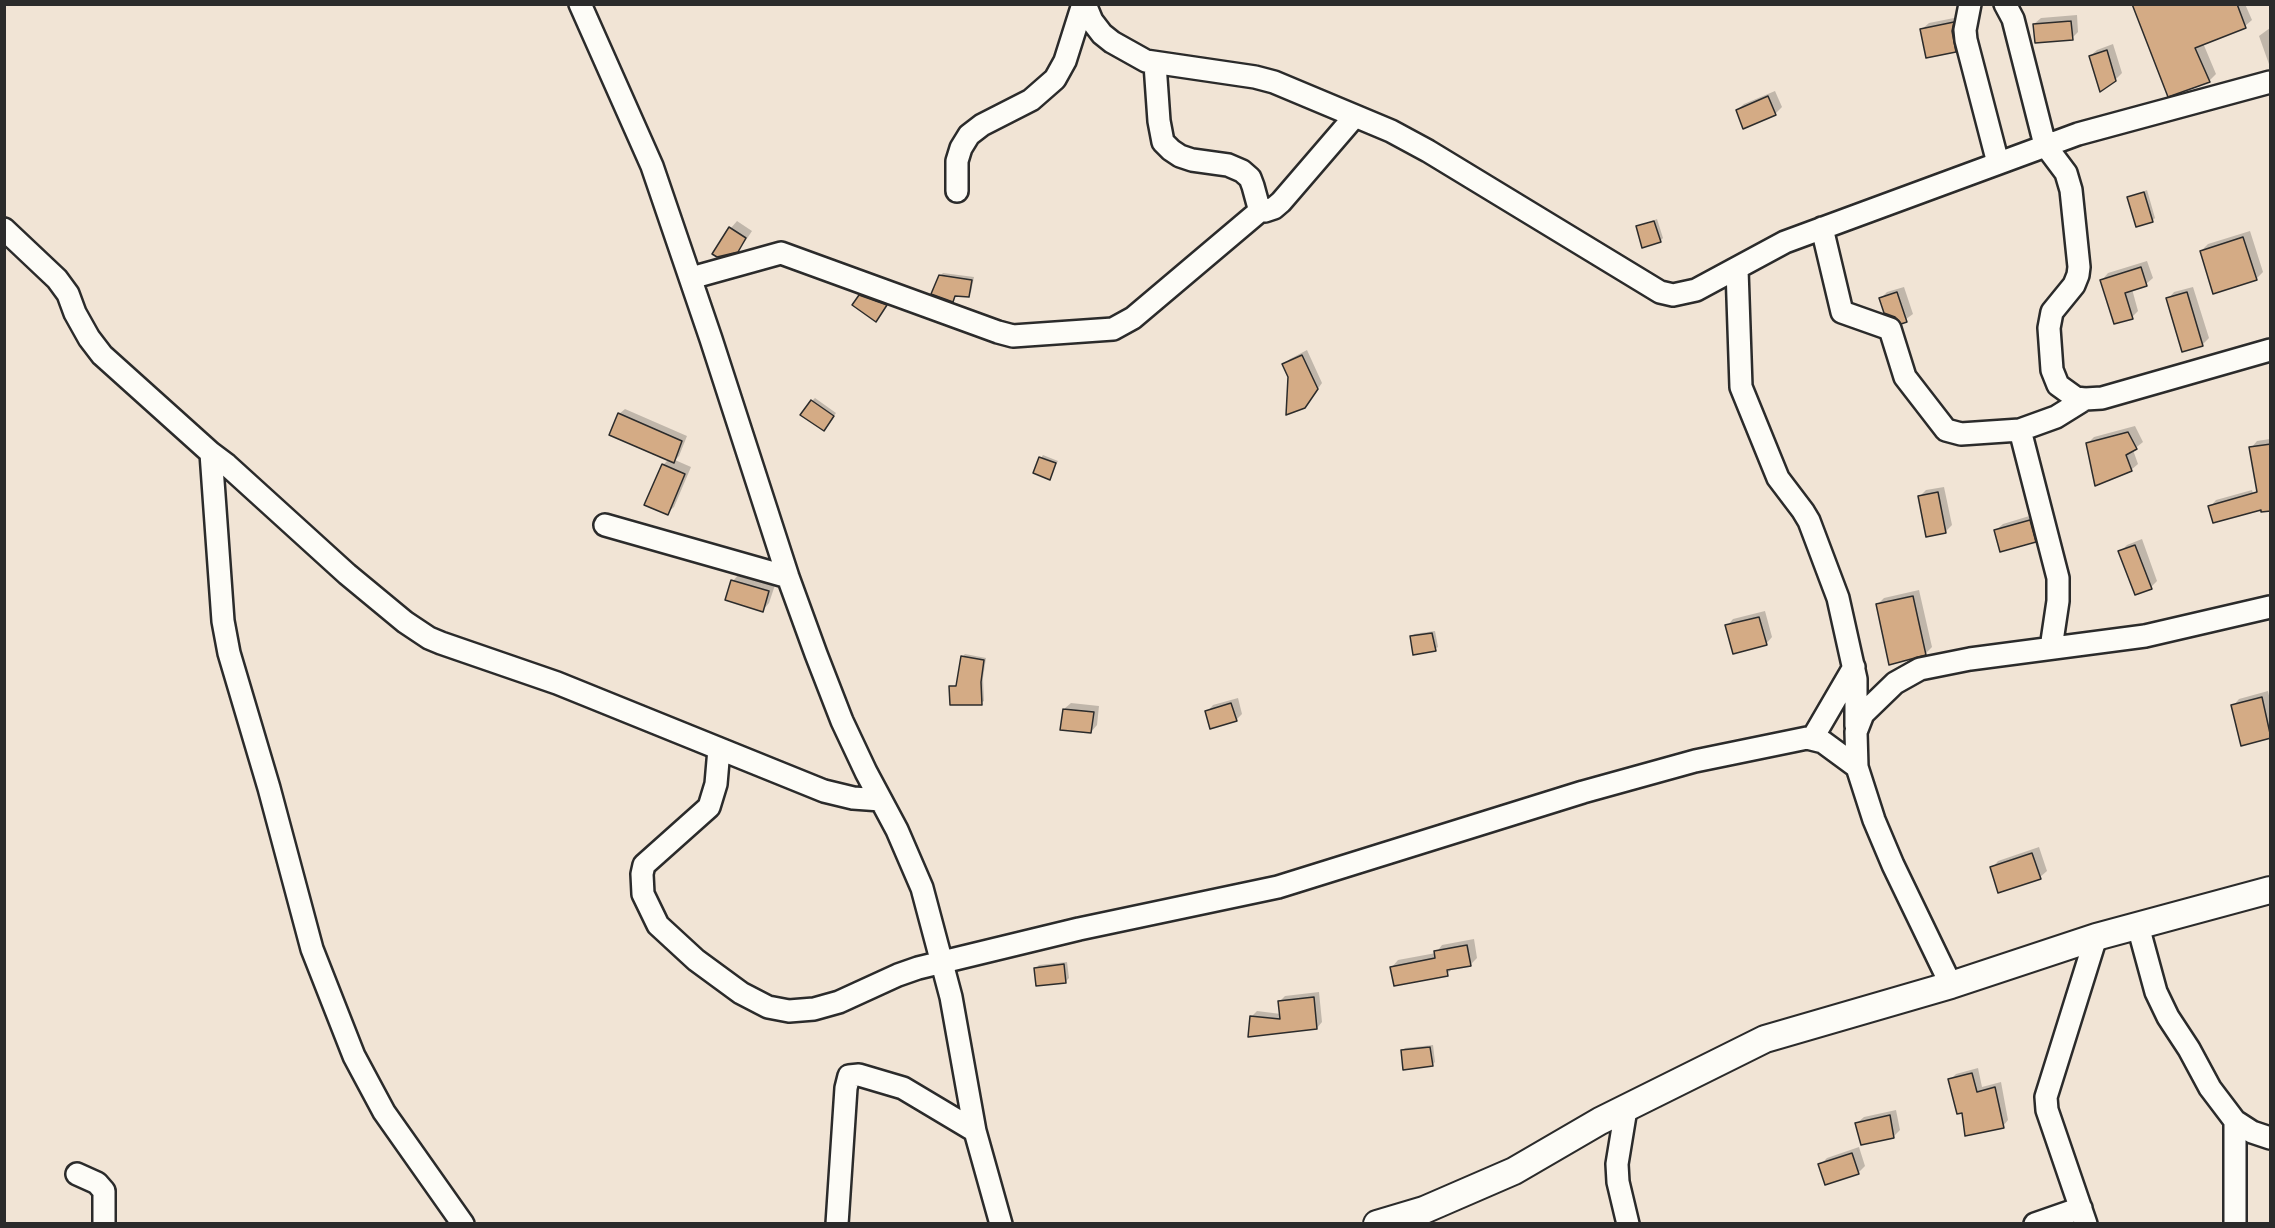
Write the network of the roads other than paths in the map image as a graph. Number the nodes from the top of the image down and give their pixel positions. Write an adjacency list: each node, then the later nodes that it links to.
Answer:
1 (580, 4): 15 (street)
2 (1084, 4): 5 (street); 10 (street)
3 (1970, 4): 9 (street)
4 (2005, 4): 8 (street)
5 (1155, 64): 7 (street); 11 (street)
6 (2271, 82): 8 (street)
7 (1355, 116): 11 (street); 14 (street)
8 (2045, 145): 9 (street); 17 (street)
9 (1998, 163): 12 (street)
10 (957, 191)
11 (1262, 209): 15 (street)
12 (1822, 228): 14 (street); 18 (street)
13 (4, 229): 19 (street)
14 (1737, 269): 24 (street)
15 (691, 278): 21 (street)
16 (2269, 357): 17 (street)
17 (2085, 399): 18 (street)
18 (2020, 430): 23 (street)
19 (211, 453): 27 (street); 42 (street)
20 (605, 525): 21 (street)
21 (788, 577): 29 (street)
22 (2271, 607): 23 (street)
23 (2051, 648): 25 (street)
24 (1854, 666): 25 (street); 26 (street)
25 (1856, 732): 28 (street)
26 (1812, 739): 28 (street); 33 (street)
27 (718, 749): 29 (street); 33 (street)
28 (1857, 767): 34 (street)
29 (881, 800): 33 (street)
30 (2271, 890): 31 (street)
31 (2138, 926): 32 (street); 36 (street)
32 (2096, 937): 34 (street); 40 (street)
33 (943, 963): 37 (street)
34 (1951, 985): 35 (street)
35 (1626, 1109): 45 (street); 46 (street)
36 (2235, 1121): 38 (street); 48 (street)
37 (975, 1131): 43 (street); 44 (street)
38 (2271, 1138)
39 (77, 1174): 41 (street)
40 (2084, 1216): 47 (street)
41 (105, 1224)
42 (463, 1224)
43 (837, 1224)
44 (1001, 1224)
45 (1377, 1224)
46 (1628, 1224)
47 (2035, 1224)
48 (2235, 1224)

